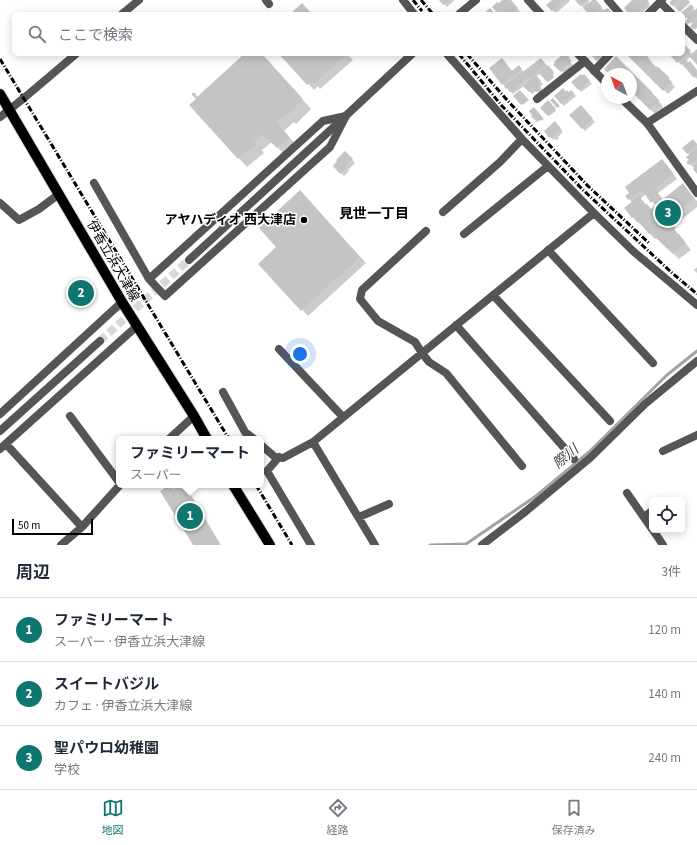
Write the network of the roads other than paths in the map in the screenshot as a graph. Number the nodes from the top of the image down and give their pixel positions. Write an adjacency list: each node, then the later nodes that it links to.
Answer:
1 (139, 0): 7 (street)
2 (402, 0): 8 (street)
3 (476, 0): 9 (street)
4 (528, 0): 10 (street)
5 (608, 0): 11 (street)
6 (661, 1): 12 (street); 13 (street)
7 (124, 12)
8 (412, 12)
9 (461, 12)
10 (539, 12)
11 (618, 12)
12 (650, 12)
13 (670, 12)
14 (685, 28): 15 (street)
15 (697, 40)
16 (74, 56): 28 (street)
17 (410, 56): 29 (street)
18 (449, 56): 32 (street)
19 (580, 56): 21 (street)
20 (608, 56): 22 (street)
21 (585, 61): 22 (street); 26 (street)
22 (594, 71): 23 (street)
23 (601, 78)
24 (697, 91): 31 (street)
25 (0, 94): 28 (main road, 伊香立浜大津線)
26 (537, 99)
27 (627, 104): 31 (street)
28 (9, 109): 30 (street); 36 (main road, 伊香立浜大津線)
29 (346, 116): 43 (street); 44 (street); 44 (street)
30 (0, 117)
31 (647, 123): 35 (street)
32 (522, 139): 33 (street); 38 (street)
33 (548, 166): 39 (street); 41 (street)
34 (94, 183): 44 (street)
35 (697, 193)
36 (59, 194): 37 (street); 46 (main road, 伊香立浜大津線)
37 (0, 203)
38 (443, 212)
39 (594, 213): 42 (street); 47 (street)
40 (426, 231): 52 (street)
41 (464, 234)
42 (548, 250): 45 (street); 54 (street)
43 (189, 260)
44 (150, 279)
45 (493, 295): 48 (street); 60 (street)
46 (122, 302): 49 (main road, 伊香立浜大津線); 56 (street)
47 (697, 305)
48 (456, 325): 52 (street); 71 (street)
49 (137, 326): 58 (main road, 伊香立浜大津線); 67 (street)
50 (100, 341): 61 (street)
51 (279, 349): 59 (street)
52 (422, 353): 59 (street); 72 (street)
53 (697, 361): 88 (street)
54 (653, 363)
55 (223, 392): 65 (street)
56 (0, 414)
57 (70, 416): 73 (street)
58 (194, 416): 63 (street); 64 (main road, 伊香立浜大津線)
59 (343, 417): 66 (street)
60 (610, 421)
61 (0, 431)
62 (697, 435): 69 (street)
63 (172, 436)
64 (205, 436)
65 (250, 436)
66 (313, 442): 70 (street); 79 (street)
67 (3, 446): 82 (street)
68 (264, 448): 70 (street)
69 (663, 450)
70 (279, 457): 86 (street)
71 (574, 459)
72 (522, 466)
73 (116, 478)
74 (117, 488): 82 (street)
75 (235, 488): 85 (main road)
76 (627, 493): 80 (street)
77 (389, 504): 79 (street)
78 (649, 513): 80 (street)
79 (359, 517): 87 (street)
80 (644, 517): 81 (street)
81 (649, 525)
82 (82, 527): 84 (street)
83 (654, 533): 89 (street)
84 (61, 545)
85 (270, 545)
86 (311, 545)
87 (375, 545)
88 (482, 545)
89 (663, 545)

